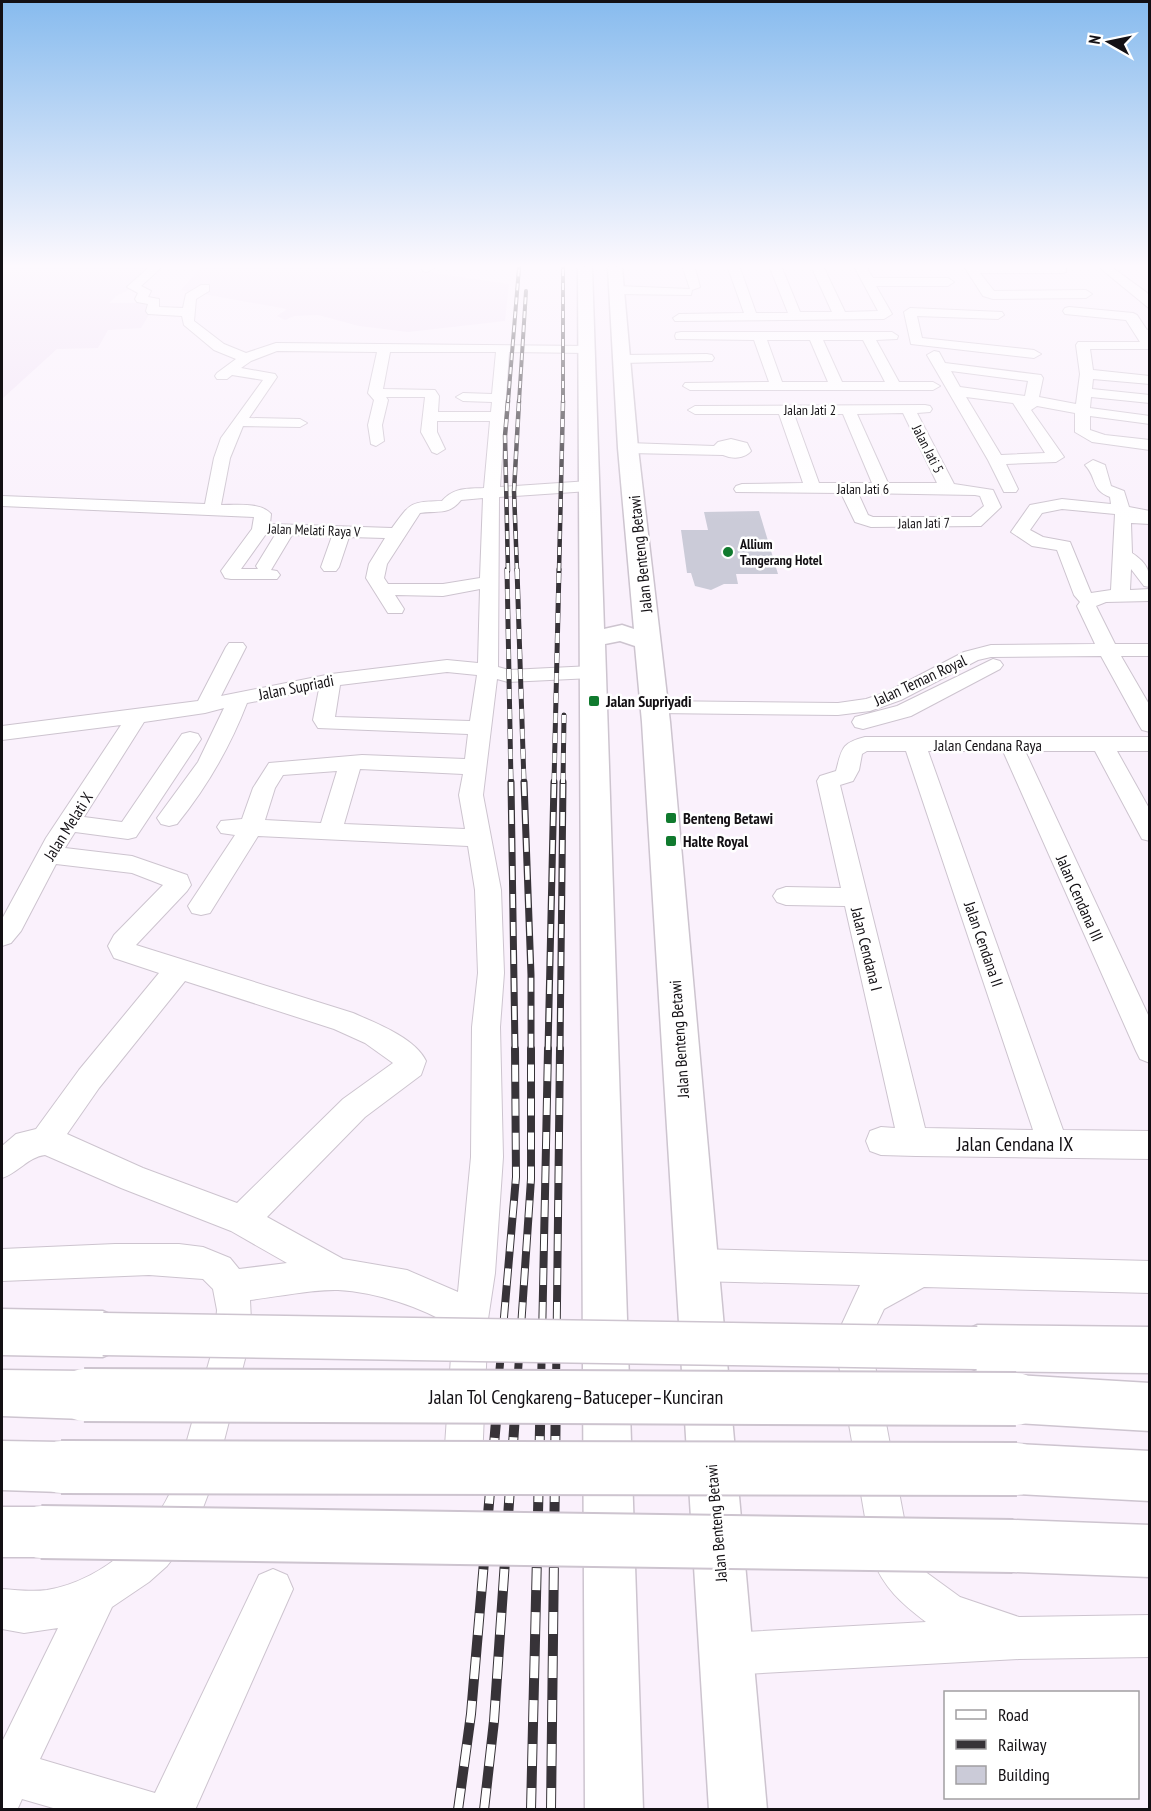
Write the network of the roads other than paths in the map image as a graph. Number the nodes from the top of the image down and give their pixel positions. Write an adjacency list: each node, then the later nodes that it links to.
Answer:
1 (233, 353): 18 (street)
2 (261, 353): 18 (street)
3 (330, 353): 4 (street)
4 (356, 353)
5 (384, 353): 30 (street)
6 (503, 353): 33 (street)
7 (587, 353): 63 (main road, Jalan Benteng Betawi)
8 (622, 353): 19 (main road, Jalan Benteng Betawi)
9 (712, 353): 21 (street)
10 (765, 353): 24 (street)
11 (822, 353): 25 (street)
12 (876, 353): 27 (street)
13 (940, 353): 20 (street)
14 (1022, 353): 16 (street)
15 (1084, 353): 22 (street)
16 (1034, 354)
17 (911, 355): 20 (street)
18 (246, 358): 45 (street)
19 (622, 359): 21 (street); 50 (main road, Jalan Benteng Betawi)
20 (937, 361): 31 (street); 35 (street)
21 (715, 365): 24 (street); 26 (street)
22 (1087, 374): 23 (street); 29 (street)
23 (1149, 380)
24 (775, 381): 25 (street)
25 (835, 381): 27 (street)
26 (690, 386)
27 (894, 386): 28 (street)
28 (933, 386)
29 (1085, 392): 34 (street); 41 (street)
30 (375, 393): 43 (street); 48 (street)
31 (957, 394): 35 (street); 52 (street)
32 (464, 397): 33 (street)
33 (499, 398): 42 (street)
34 (1149, 399)
35 (1025, 403): 41 (street); 52 (street)
36 (848, 409): 37 (street, Jalan Jati 2); 40 (street, Jalan Jati 2); 56 (street)
37 (908, 409): 38 (street, Jalan Jati 2); 57 (street, Jalan Jati 5)
38 (925, 409)
39 (695, 410): 47 (street, Jalan Jati 2)
40 (786, 410): 47 (street, Jalan Jati 2); 54 (street)
41 (1082, 411): 44 (street); 49 (street)
42 (498, 416): 43 (street); 60 (street)
43 (430, 417): 51 (street)
44 (1149, 420)
45 (240, 422): 46 (street); 62 (street)
46 (300, 423)
47 (727, 437): 50 (street); 54 (street, Jalan Jati 6)
48 (376, 441)
49 (1149, 445)
50 (628, 448): 63 (main road, Jalan Benteng Betawi)
51 (437, 449)
52 (996, 460): 58 (street)
53 (1093, 465): 64 (street)
54 (813, 489): 55 (street, Jalan Jati 6)
55 (848, 489): 56 (street, Jalan Jati 6); 59 (street, Jalan Jati 7)
56 (883, 489): 57 (street, Jalan Jati 6)
57 (948, 489): 59 (street, Jalan Jati 6)
58 (1010, 489)
59 (983, 490)
60 (492, 492): 63 (street); 72 (street); 76 (street)
61 (8, 502): 62 (street, Jalan Melati Raya V); 65 (street)
62 (212, 510): 68 (street, Jalan Melati Raya V)
63 (610, 510): 83 (main road, Jalan Benteng Betawi); 84 (main road, Jalan Benteng Betawi)
64 (1121, 511): 66 (street); 71 (street)
65 (2, 516)
66 (1149, 516)
67 (1149, 521): 74 (street)
68 (261, 529): 69 (street, Jalan Melati Raya V); 69 (street)
69 (286, 531): 70 (street, Jalan Melati Raya V)
70 (342, 531): 72 (street, Jalan Melati Raya V); 75 (street)
71 (1020, 532): 73 (street); 81 (street)
72 (397, 533): 78 (street)
73 (1013, 551)
74 (1123, 555): 77 (street); 79 (street)
75 (330, 567)
76 (489, 582): 78 (street); 89 (street)
77 (1149, 582)
78 (381, 589): 82 (street)
79 (1120, 595): 80 (street); 81 (street)
80 (1149, 596)
81 (1090, 601): 87 (street, Jalan Cendana Raya)
82 (395, 609)
83 (647, 627): 84 (main road); 93 (main road, Jalan Benteng Betawi)
84 (592, 645): 89 (street, Jalan Supriadi); 150 (main road, Jalan Benteng Betawi)
85 (236, 647): 92 (street)
86 (1149, 650): 87 (street, Jalan Teman Royal)
87 (1103, 657): 88 (street, Jalan Teman Royal); 93 (street, Jalan Teman Royal); 97 (street, Jalan Cendana Raya)
88 (1149, 664)
89 (488, 670): 90 (street, Jalan Supriadi); 95 (street)
90 (331, 680): 91 (street, Jalan Supriadi); 95 (street)
91 (238, 699): 92 (street, Jalan Supriadi); 105 (street)
92 (205, 707): 94 (street, Jalan Supriadi)
93 (655, 714): 126 (main road, Jalan Benteng Betawi)
94 (137, 717): 96 (street, Jalan Supriadi); 106 (street, Jalan Melati X)
95 (479, 728): 103 (street)
96 (2, 733)
97 (1148, 738): 99 (street, Jalan Cendana Raya)
98 (190, 739): 106 (street)
99 (1102, 744): 101 (street, Jalan Cendana Raya); 109 (street)
100 (915, 745): 101 (street, Jalan Cendana Raya); 104 (street, Jalan Cendana Raya); 121 (street, Jalan Cendana II)
101 (1011, 745): 117 (street, Jalan Cendana III)
102 (351, 763): 103 (street); 107 (street); 108 (street)
103 (473, 767): 110 (street)
104 (849, 768): 113 (street, Jalan Cendana I)
105 (169, 818)
106 (69, 823): 111 (street, Jalan Melati X)
107 (240, 828): 108 (street); 114 (street)
108 (330, 832): 110 (street)
109 (1149, 833)
110 (479, 838): 131 (street)
111 (49, 855): 115 (street, Jalan Melati X); 116 (street)
112 (786, 896): 113 (street)
113 (854, 897): 120 (street, Jalan Cendana I)
114 (201, 906)
115 (2, 936)
116 (180, 968): 118 (street); 124 (street)
117 (1149, 1049)
118 (45, 1141): 123 (street); 124 (street)
119 (881, 1142): 120 (street, Jalan Cendana IX)
120 (916, 1142): 121 (street, Jalan Cendana IX)
121 (1053, 1144): 122 (street, Jalan Cendana IX)
122 (1149, 1145)
123 (2, 1164)
124 (242, 1220): 128 (street)
125 (2, 1265): 130 (street)
126 (696, 1265): 127 (street); 146 (main road, Jalan Benteng Betawi)
127 (921, 1271): 129 (street); 145 (street)
128 (338, 1274): 130 (street); 131 (street)
129 (1149, 1277)
130 (230, 1286): 142 (street)
131 (471, 1319): 136 (street)
132 (2, 1332): 133 (main road, bridge)
133 (1149, 1350)
134 (2, 1393): 135 (main road, Jalan Tol Cengkareng–Batuceper–Kunciran, bridge)
135 (1149, 1407)
136 (463, 1461)
137 (2, 1466): 138 (main road, bridge)
138 (1149, 1476)
139 (21, 1532): 140 (main road, bridge)
140 (1149, 1551)
141 (273, 1589): 149 (street)
142 (98, 1591): 143 (street); 147 (street)
143 (2, 1609)
144 (1149, 1636): 145 (street)
145 (1019, 1638): 146 (street)
146 (726, 1654): 151 (main road, Jalan Benteng Betawi)
147 (5, 1784): 148 (street)
148 (141, 1809)
149 (171, 1809)
150 (614, 1809)
151 (738, 1809)

